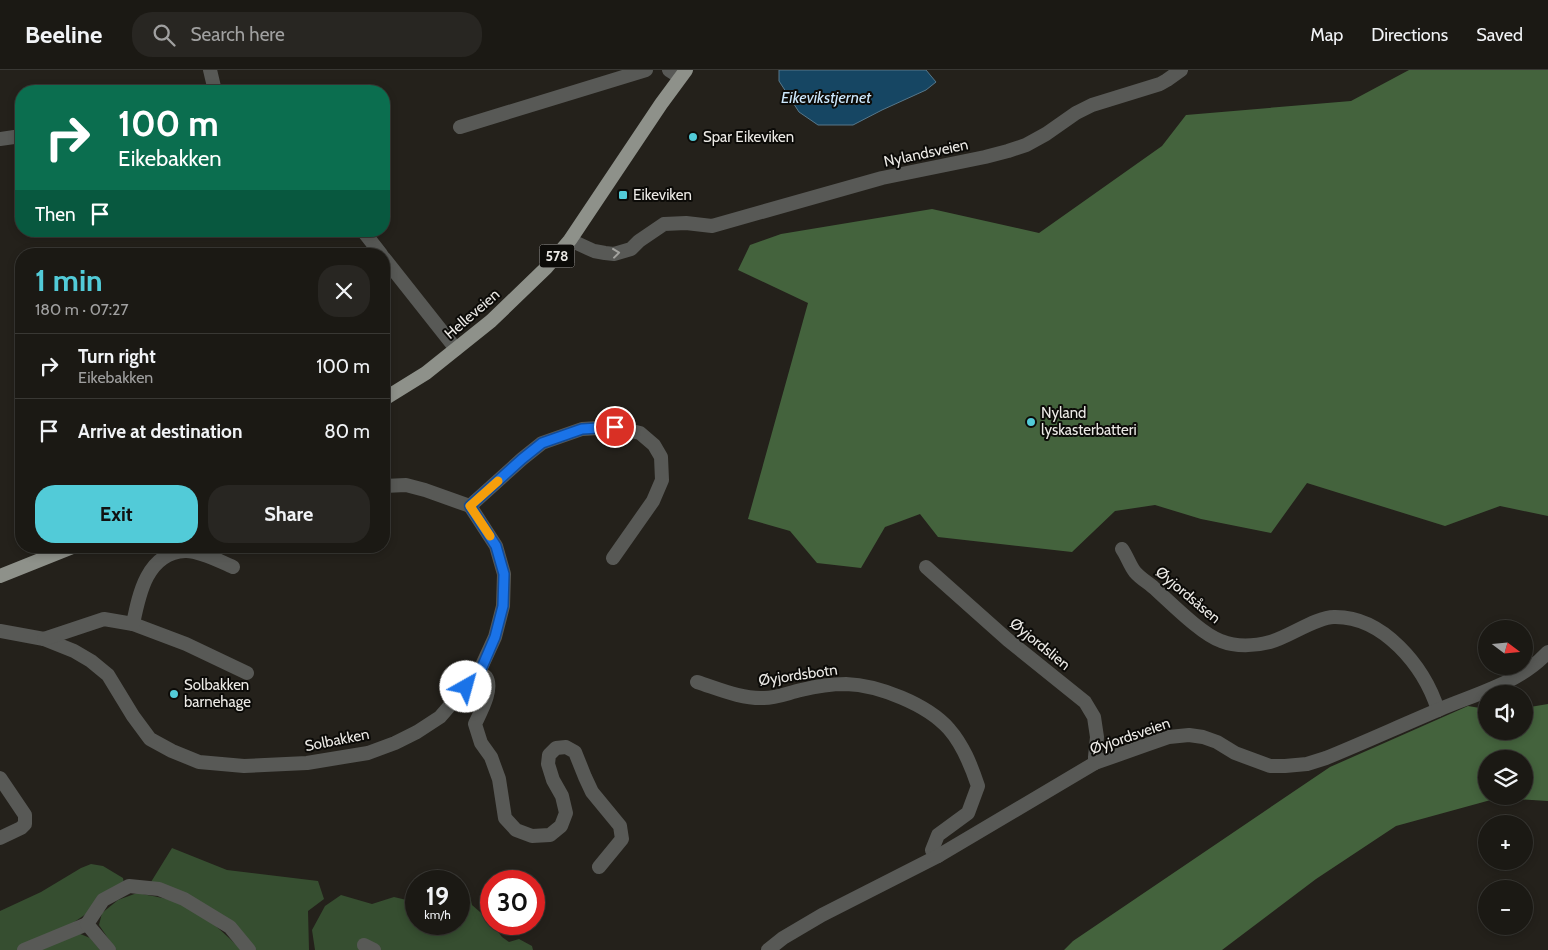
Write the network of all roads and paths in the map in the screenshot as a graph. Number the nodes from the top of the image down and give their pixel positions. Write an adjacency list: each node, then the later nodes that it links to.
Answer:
1 (210, 70): 5 (street)
2 (646, 70): 6 (street)
3 (1181, 70): 10 (street, Nylandsveien, one-way to 3)
4 (678, 72): 10 (main road, Helleveien / 578)
5 (214, 85)
6 (460, 127)
7 (15, 137): 8 (street)
8 (0, 139)
9 (368, 237): 11 (street)
10 (570, 240): 13 (main road, Helleveien / 578)
11 (376, 248)
12 (390, 266): 13 (street)
13 (456, 350): 14 (main road, Helleveien / 578)
14 (390, 395)
15 (390, 486): 16 (street)
16 (470, 506): 21 (street); 29 (street, Solbakken)
17 (1122, 549): 32 (street, Øyjordsåsen)
18 (58, 553): 24 (main road)
19 (177, 553): 25 (street)
20 (198, 553): 23 (street)
21 (613, 558)
22 (926, 567): 33 (street, Øyjordslien)
23 (233, 568)
24 (3, 576)
25 (133, 624): 27 (street, Solbakken); 30 (street, Solbakken)
26 (0, 631): 27 (street, Solbakken)
27 (44, 639): 29 (street, Solbakken)
28 (1548, 652): 32 (street, Øyjordsveien)
29 (480, 672): 37 (street)
30 (247, 673)
31 (697, 682): 36 (street, Øyjordsbotn)
32 (1438, 710): 33 (street, Øyjordsveien)
33 (1096, 763): 36 (street, Øyjordsveien)
34 (0, 778): 35 (street)
35 (0, 838)
36 (938, 856): 42 (street, Øyjordsveien)
37 (599, 867)
38 (87, 924): 39 (street); 40 (street); 41 (street)
39 (24, 950)
40 (110, 950)
41 (249, 950)
42 (768, 950)

